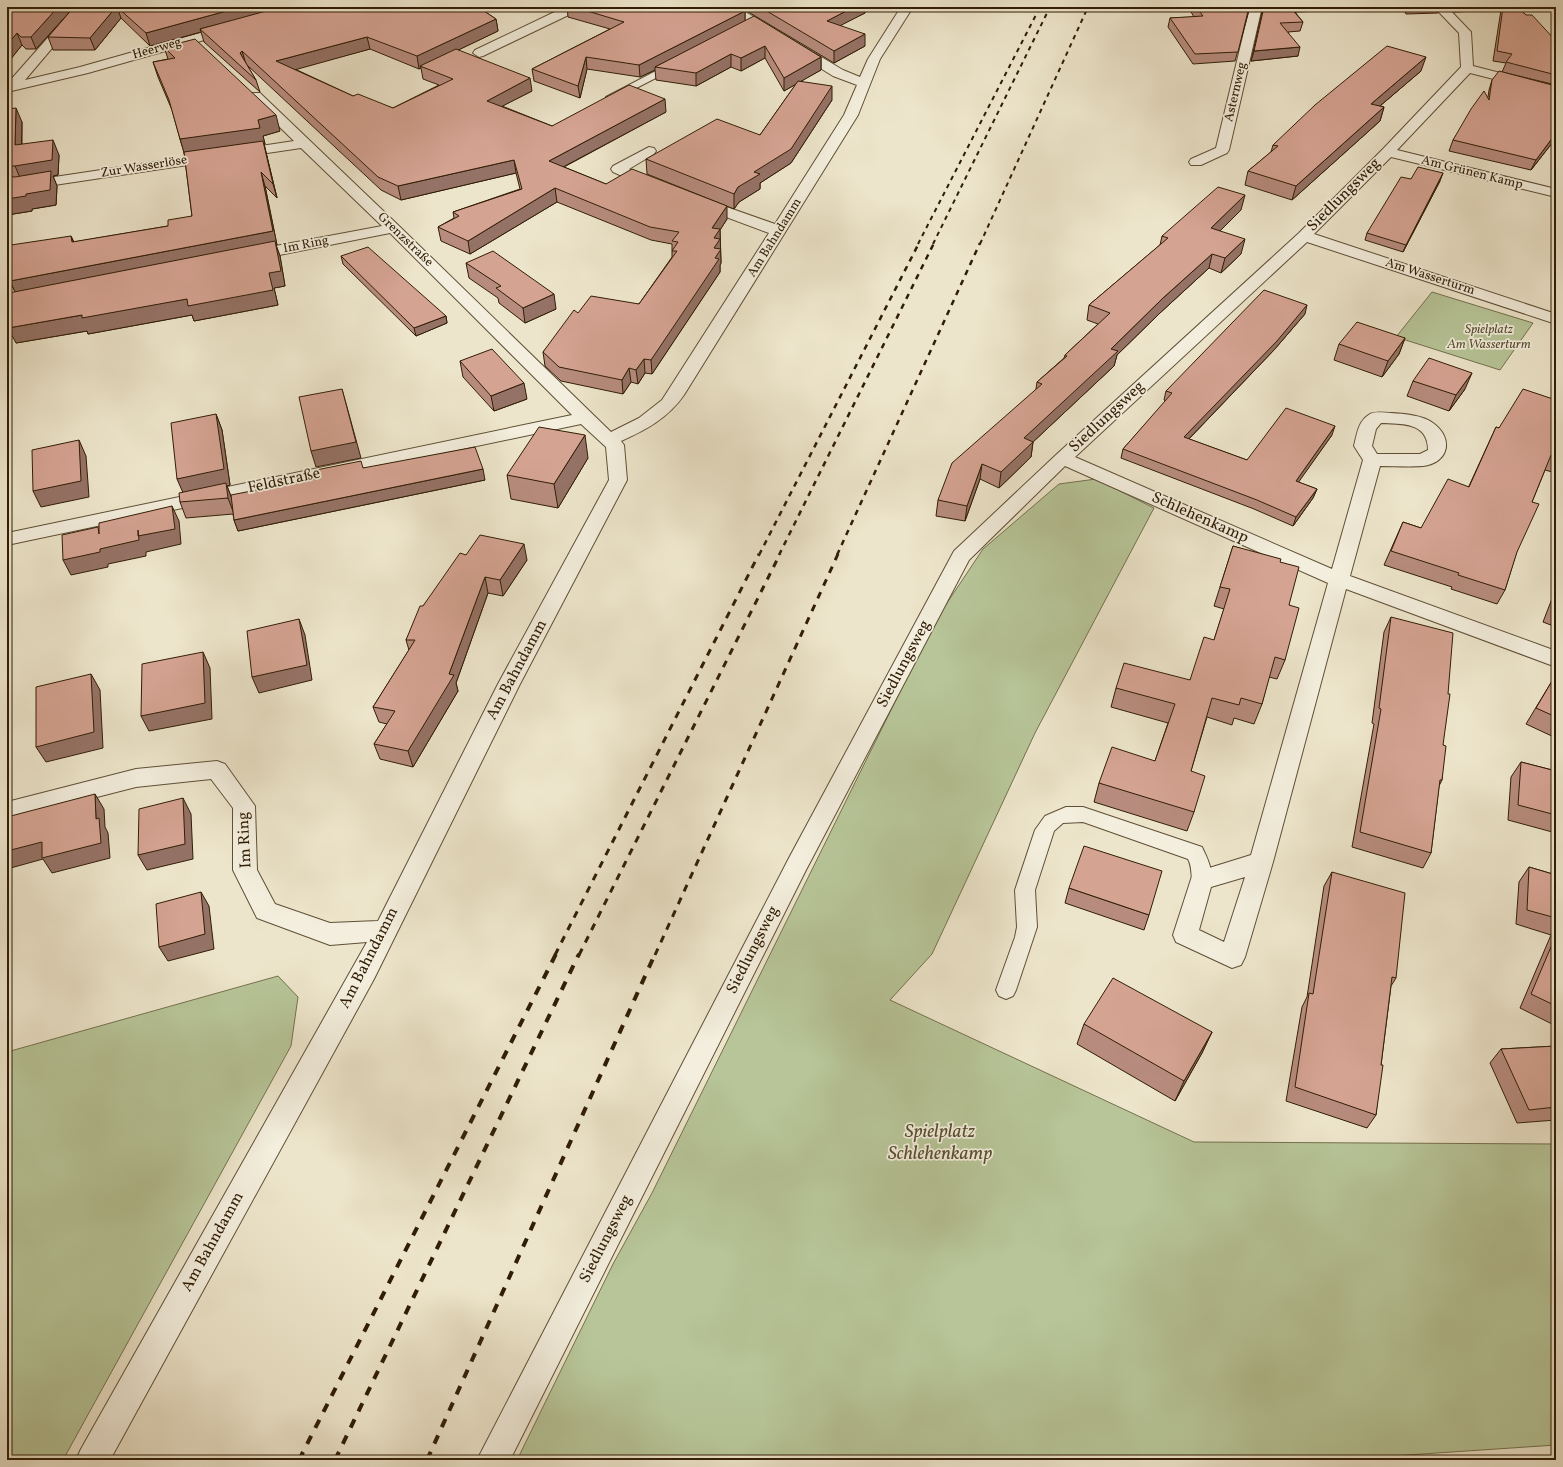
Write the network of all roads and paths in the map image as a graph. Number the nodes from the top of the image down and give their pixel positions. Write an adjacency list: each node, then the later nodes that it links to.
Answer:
1 (81, 7): 17 (street)
2 (575, 7): 12 (street)
3 (728, 7): 7 (street)
4 (907, 7): 15 (street, Am Bahndamm)
5 (1256, 7): 23 (street, Asternweg)
6 (1440, 7): 14 (street)
7 (756, 22): 9 (lane); 15 (street)
8 (245, 24): 10 (street, Heerweg)
9 (742, 30)
10 (192, 39): 11 (street); 17 (street, Heerweg)
11 (204, 49)
12 (479, 53)
13 (687, 58): 19 (lane)
14 (1467, 68): 18 (street); 22 (street, Siedlungsweg)
15 (864, 82): 29 (street, Am Bahndamm)
16 (244, 86): 20 (street, Grenzstraße)
17 (10, 87)
18 (1556, 91)
19 (604, 100)
20 (305, 143): 24 (street, Zur Wasserlöse); 28 (street, Grenzstraße)
21 (649, 151): 25 (street)
22 (1388, 152): 26 (street, Am Grünen Kamp); 30 (street, Siedlungsweg)
23 (1196, 162)
24 (7, 186)
25 (666, 189)
26 (1556, 193)
27 (686, 197): 29 (street)
28 (393, 228): 31 (street, Im Ring); 33 (street, Grenzstraße)
29 (779, 231): 34 (street, Am Bahndamm)
30 (1304, 236): 32 (street, Am Wasserturm); 35 (street, Siedlungsweg)
31 (231, 260)
32 (1556, 319)
33 (585, 418): 34 (street, Grenzstraße); 37 (street, Feldstraße)
34 (612, 442): 43 (street, Am Bahndamm)
35 (1063, 458): 38 (street, Schlehenkamp); 46 (street, Siedlungsweg)
36 (1372, 460): 38 (street)
37 (7, 539)
38 (1338, 579): 39 (street, Schlehenkamp); 41 (street)
39 (1556, 659)
40 (7, 811): 43 (street, Im Ring)
41 (1261, 862): 42 (street); 42 (street)
42 (1201, 880): 44 (lane)
43 (384, 931): 45 (street, Am Bahndamm)
44 (1006, 990)
45 (92, 1460)
46 (493, 1460)

